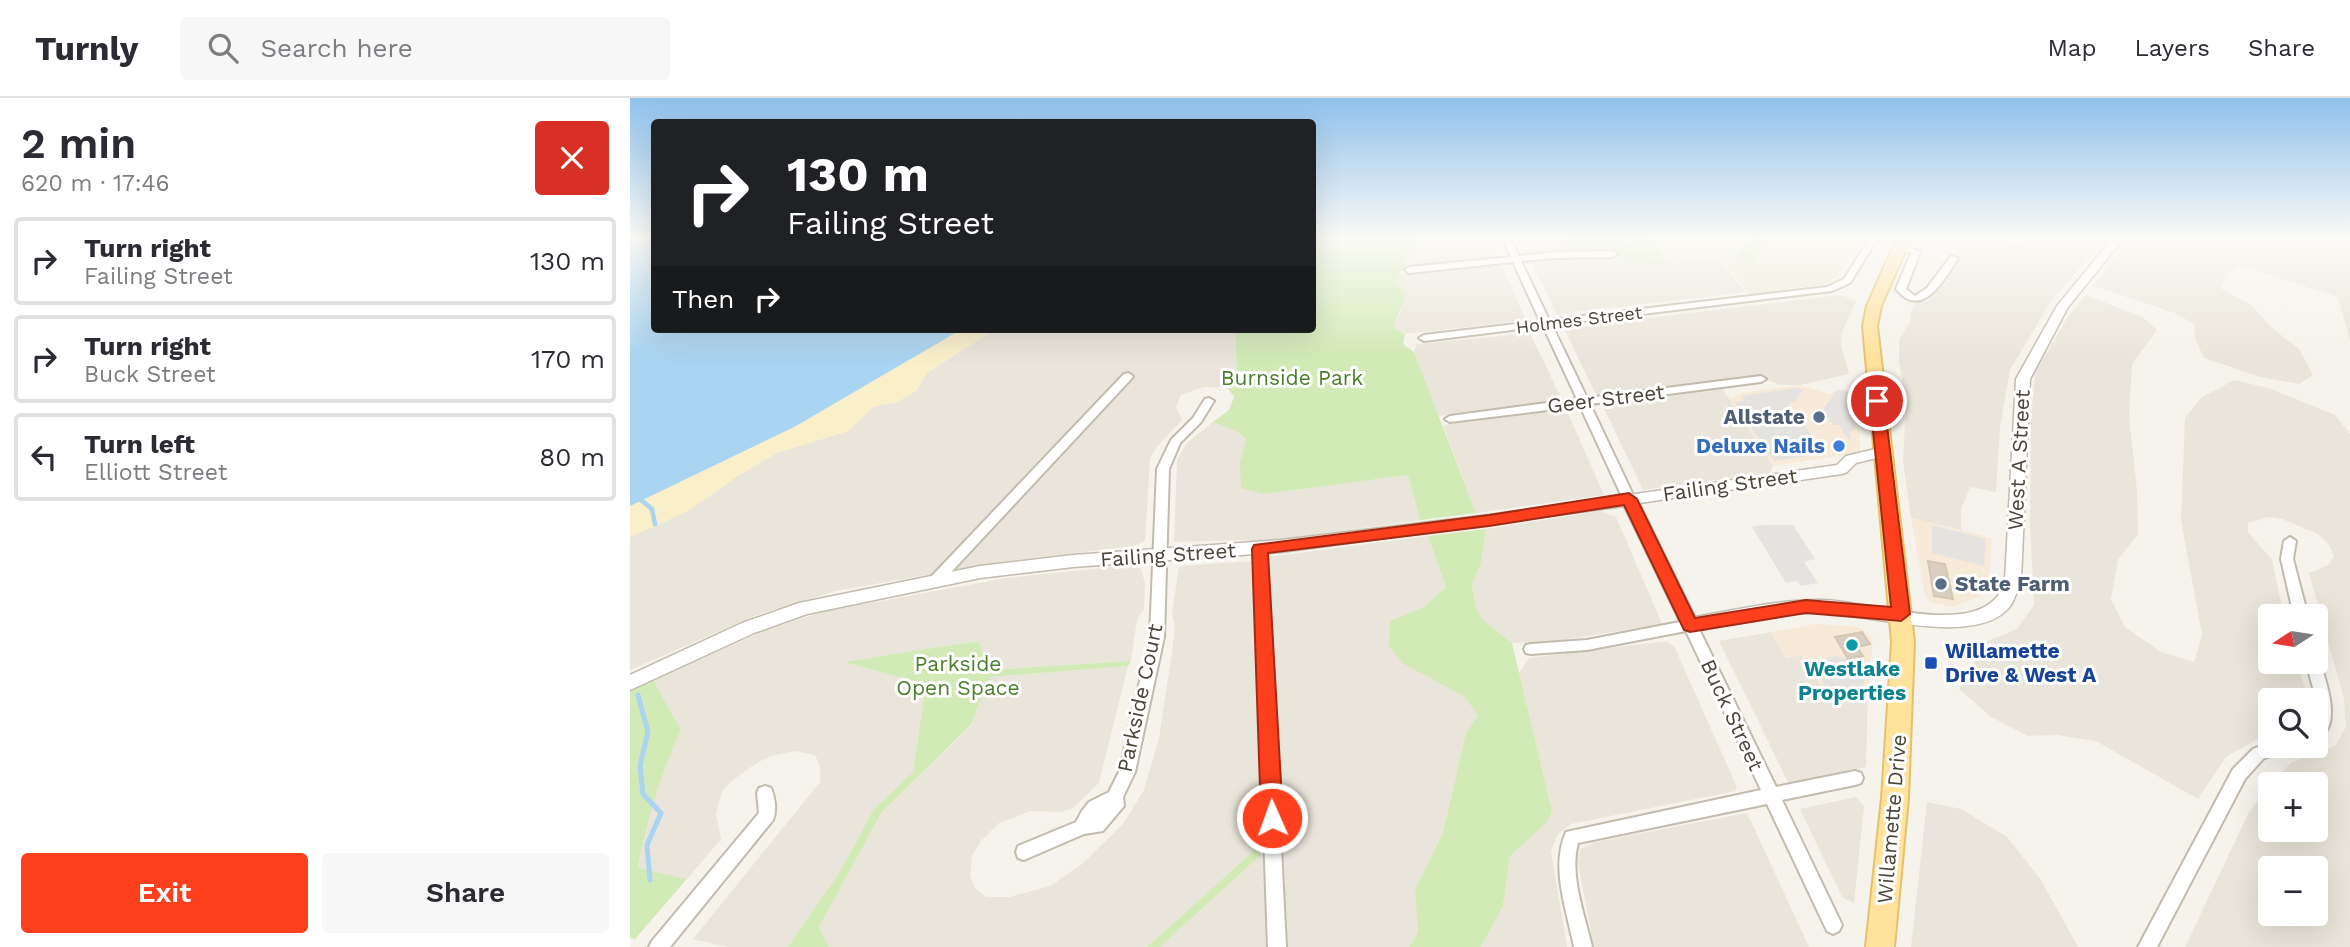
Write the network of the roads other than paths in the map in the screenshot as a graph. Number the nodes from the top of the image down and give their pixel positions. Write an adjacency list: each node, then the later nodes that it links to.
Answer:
1 (1525, 278): 7 (street, Buck Street)
2 (1849, 278): 7 (street, Holmes Street)
3 (1886, 278): 14 (main road, Willamette Drive)
4 (1906, 278): 5 (street)
5 (1940, 278)
6 (2086, 278): 21 (street, West A Street)
7 (1546, 323): 8 (street, Holmes Street); 12 (street, Buck Street)
8 (1424, 338)
9 (1128, 376): 19 (street)
10 (1761, 379): 12 (street, Geer Street)
11 (1209, 401): 18 (street)
12 (1584, 401): 13 (street, Geer Street); 15 (street, Buck Street)
13 (1450, 419)
14 (1884, 452): 15 (street, Failing Street); 21 (main road, Willamette Drive)
15 (1629, 499): 17 (street, Failing Street); 22 (street, Buck Street)
16 (2290, 541): 20 (street)
17 (1260, 549): 18 (street, Failing Street); 32 (street)
18 (1158, 555): 19 (street, Failing Street); 29 (street, Parkside Court)
19 (936, 580): 24 (street, Failing Street)
20 (2298, 604)
21 (1901, 614): 22 (street); 34 (main road, Willamette Drive)
22 (1690, 625): 23 (street); 28 (street, Buck Street)
23 (1531, 649)
24 (630, 683)
25 (2258, 754): 35 (street)
26 (1855, 778): 28 (street)
27 (765, 793): 31 (street)
28 (1770, 795): 30 (street, Buck Street); 33 (street)
29 (1024, 852)
30 (1833, 925)
31 (657, 947)
32 (1277, 947)
33 (1583, 947)
34 (1880, 947)
35 (2147, 947)

